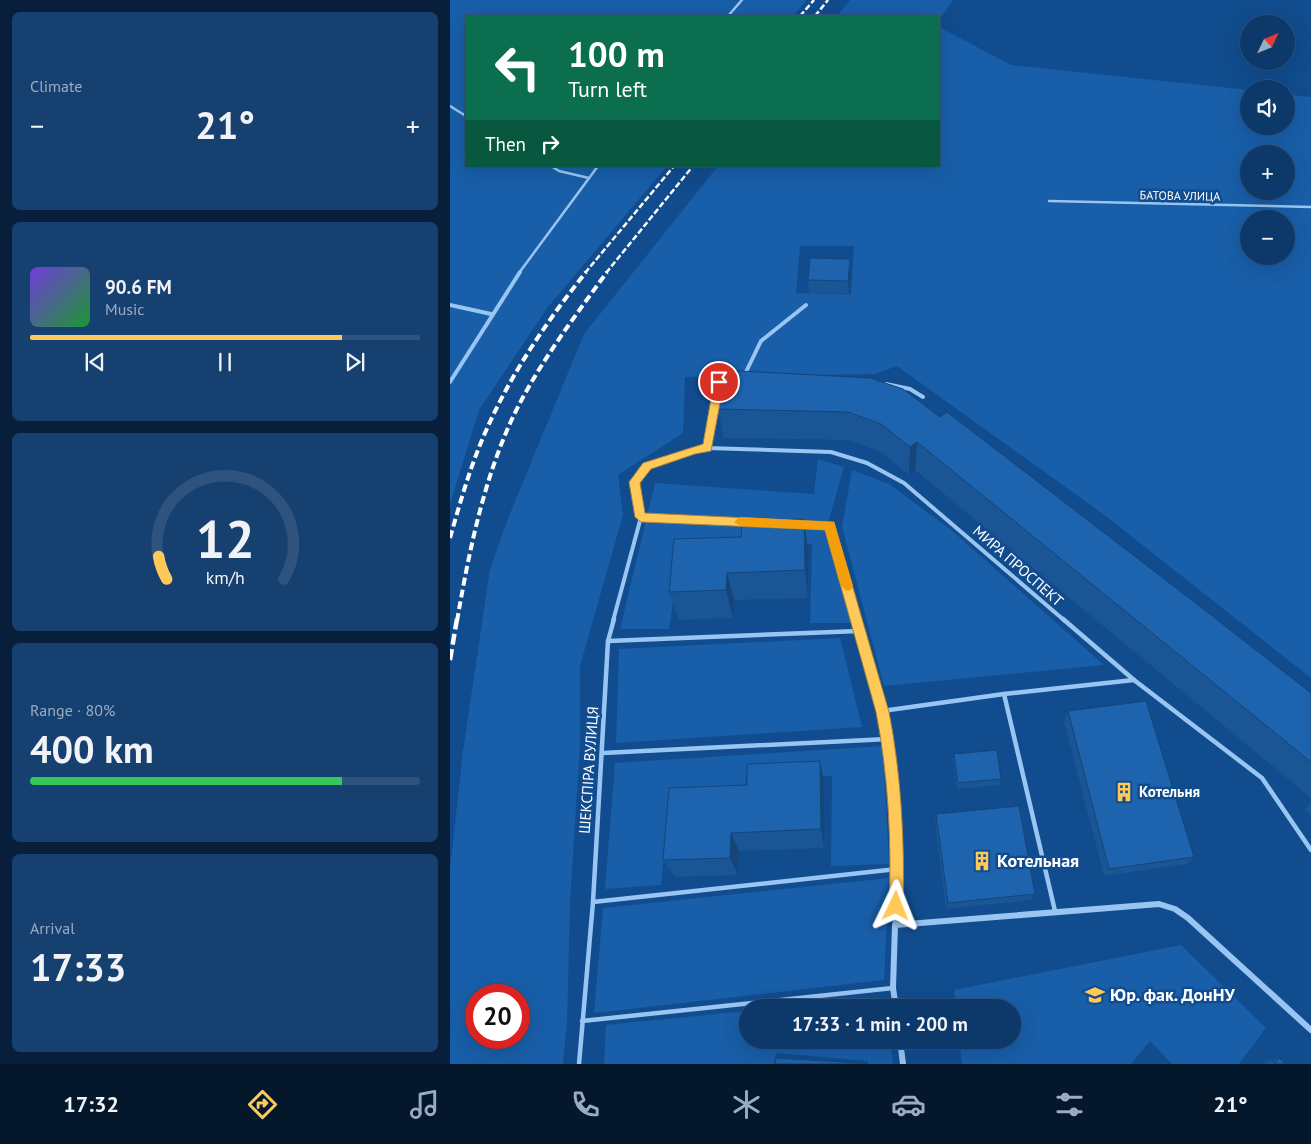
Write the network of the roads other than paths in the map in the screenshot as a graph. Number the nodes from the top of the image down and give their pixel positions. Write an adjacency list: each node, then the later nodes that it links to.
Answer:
1 (742, 0): 2 (lane)
2 (729, 15)
3 (450, 106): 4 (lane)
4 (465, 115)
5 (553, 167): 7 (lane)
6 (597, 167): 7 (lane)
7 (588, 178): 12 (lane)
8 (1049, 202): 9 (lane, БАТОВА УЛИЦА)
9 (1311, 208)
10 (806, 304): 16 (lane)
11 (450, 305): 12 (lane)
12 (491, 314): 13 (lane)
13 (450, 382)
14 (719, 382): 15 (lane); 19 (lane)
15 (733, 382)
16 (740, 382)
17 (882, 384): 18 (lane)
18 (923, 397)
19 (707, 448): 20 (lane, МИРА ПРОСПЕКТ); 26 (lane, МИРА ПРОСПЕКТ)
20 (634, 482): 21 (lane, ШЕКСПІРА ВУЛИЦЯ)
21 (641, 517): 22 (lane); 25 (lane, ШЕКСПІРА ВУЛИЦЯ)
22 (750, 522)
23 (790, 524): 24 (lane)
24 (859, 631): 25 (lane); 28 (lane)
25 (608, 641): 30 (lane, ШЕКСПІРА ВУЛИЦЯ)
26 (1134, 680): 27 (lane); 31 (lane, МИРА ПРОСПЕКТ)
27 (1004, 694): 28 (lane); 34 (lane)
28 (882, 712): 29 (lane)
29 (888, 739): 30 (lane); 32 (lane)
30 (603, 753): 33 (lane, ШЕКСПІРА ВУЛИЦЯ)
31 (1311, 850)
32 (897, 869): 33 (lane); 35 (lane)
33 (593, 902): 38 (lane, ШЕКСПІРА ВУЛИЦЯ)
34 (1055, 911): 35 (street); 39 (street)
35 (895, 925): 36 (street)
36 (893, 988): 37 (street); 38 (lane)
37 (895, 999)
38 (582, 1021): 41 (lane, ШЕКСПІРА ВУЛИЦЯ)
39 (1311, 1030)
40 (901, 1049): 42 (street)
41 (579, 1064)
42 (903, 1064)

